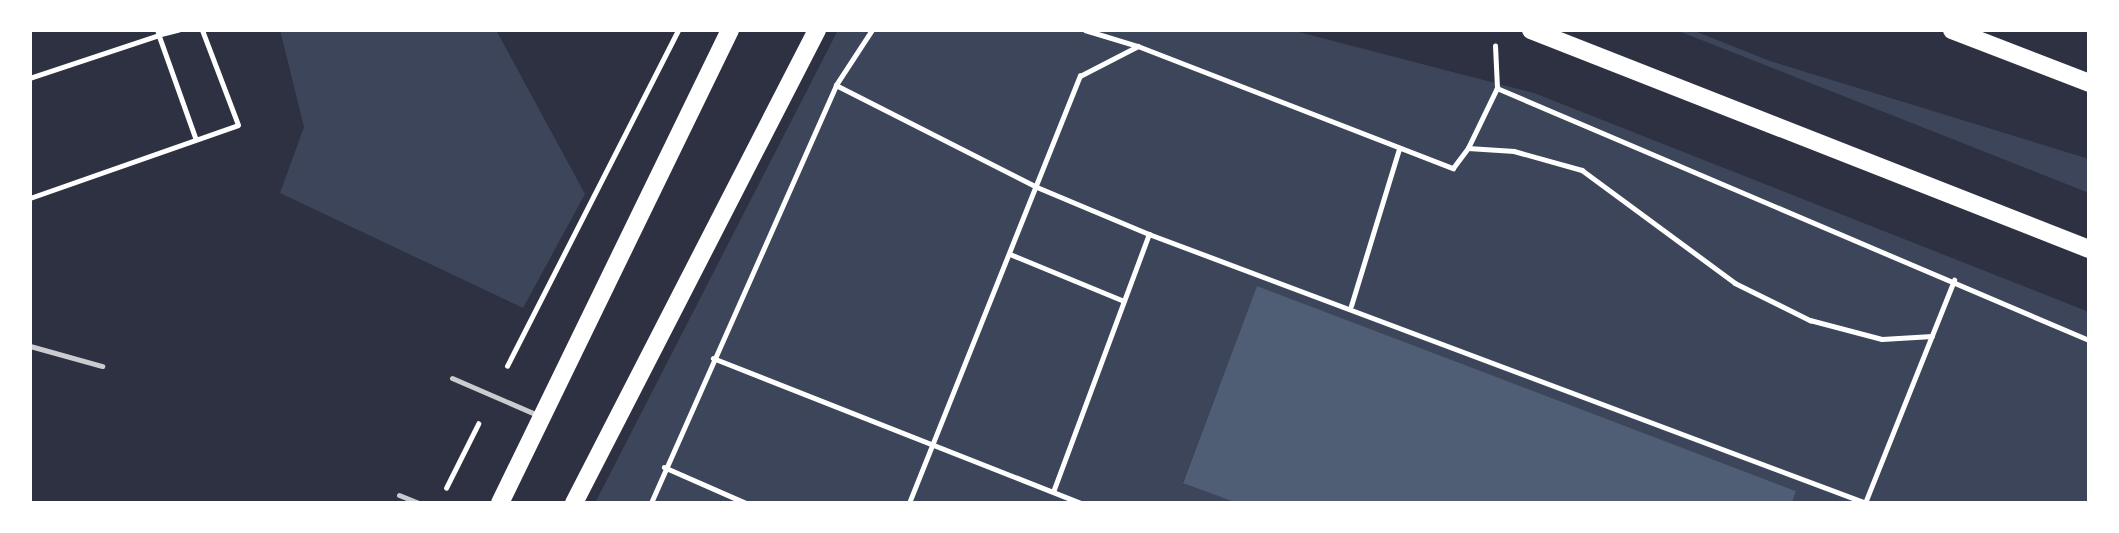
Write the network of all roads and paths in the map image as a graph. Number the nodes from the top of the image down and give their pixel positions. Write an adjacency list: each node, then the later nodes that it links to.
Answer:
1 (179, 30): 10 (path)
2 (202, 30): 17 (path)
3 (678, 30): 34 (path)
4 (730, 30): 35 (main road)
5 (817, 30): 43 (main road)
6 (872, 30): 15 (path)
7 (1084, 30): 12 (path)
8 (1531, 30): 23 (main road)
9 (1952, 30): 14 (main road)
10 (158, 32): 13 (path); 17 (path)
11 (1494, 41): 16 (path)
12 (1138, 46): 19 (path); 20 (path)
13 (30, 78)
14 (2089, 83)
15 (836, 85): 20 (path); 31 (path)
16 (1497, 88): 18 (path); 25 (path)
17 (196, 139): 21 (path)
18 (1468, 148): 19 (path); 28 (path)
19 (1399, 149): 27 (path)
20 (1037, 187): 22 (path); 24 (path)
21 (30, 198)
22 (1149, 234): 26 (path); 27 (path)
23 (2089, 249)
24 (1010, 254): 26 (path); 36 (path)
25 (1954, 280): 28 (path); 29 (path)
26 (1124, 301): 39 (path)
27 (1351, 306): 48 (path)
28 (1932, 336): 48 (path)
29 (2089, 340)
30 (30, 346): 32 (lane)
31 (713, 358): 36 (path); 37 (path)
32 (102, 366)
33 (452, 378): 34 (lane)
34 (492, 396): 35 (lane); 38 (path)
35 (543, 417): 42 (main road)
36 (930, 444): 39 (path); 46 (path)
37 (664, 467): 44 (path); 45 (path)
38 (444, 491)
39 (1053, 492): 47 (path)
40 (399, 495): 41 (lane)
41 (419, 503)
42 (500, 503)
43 (574, 503)
44 (651, 503)
45 (746, 503)
46 (909, 503)
47 (1082, 503)
48 (1865, 503)

